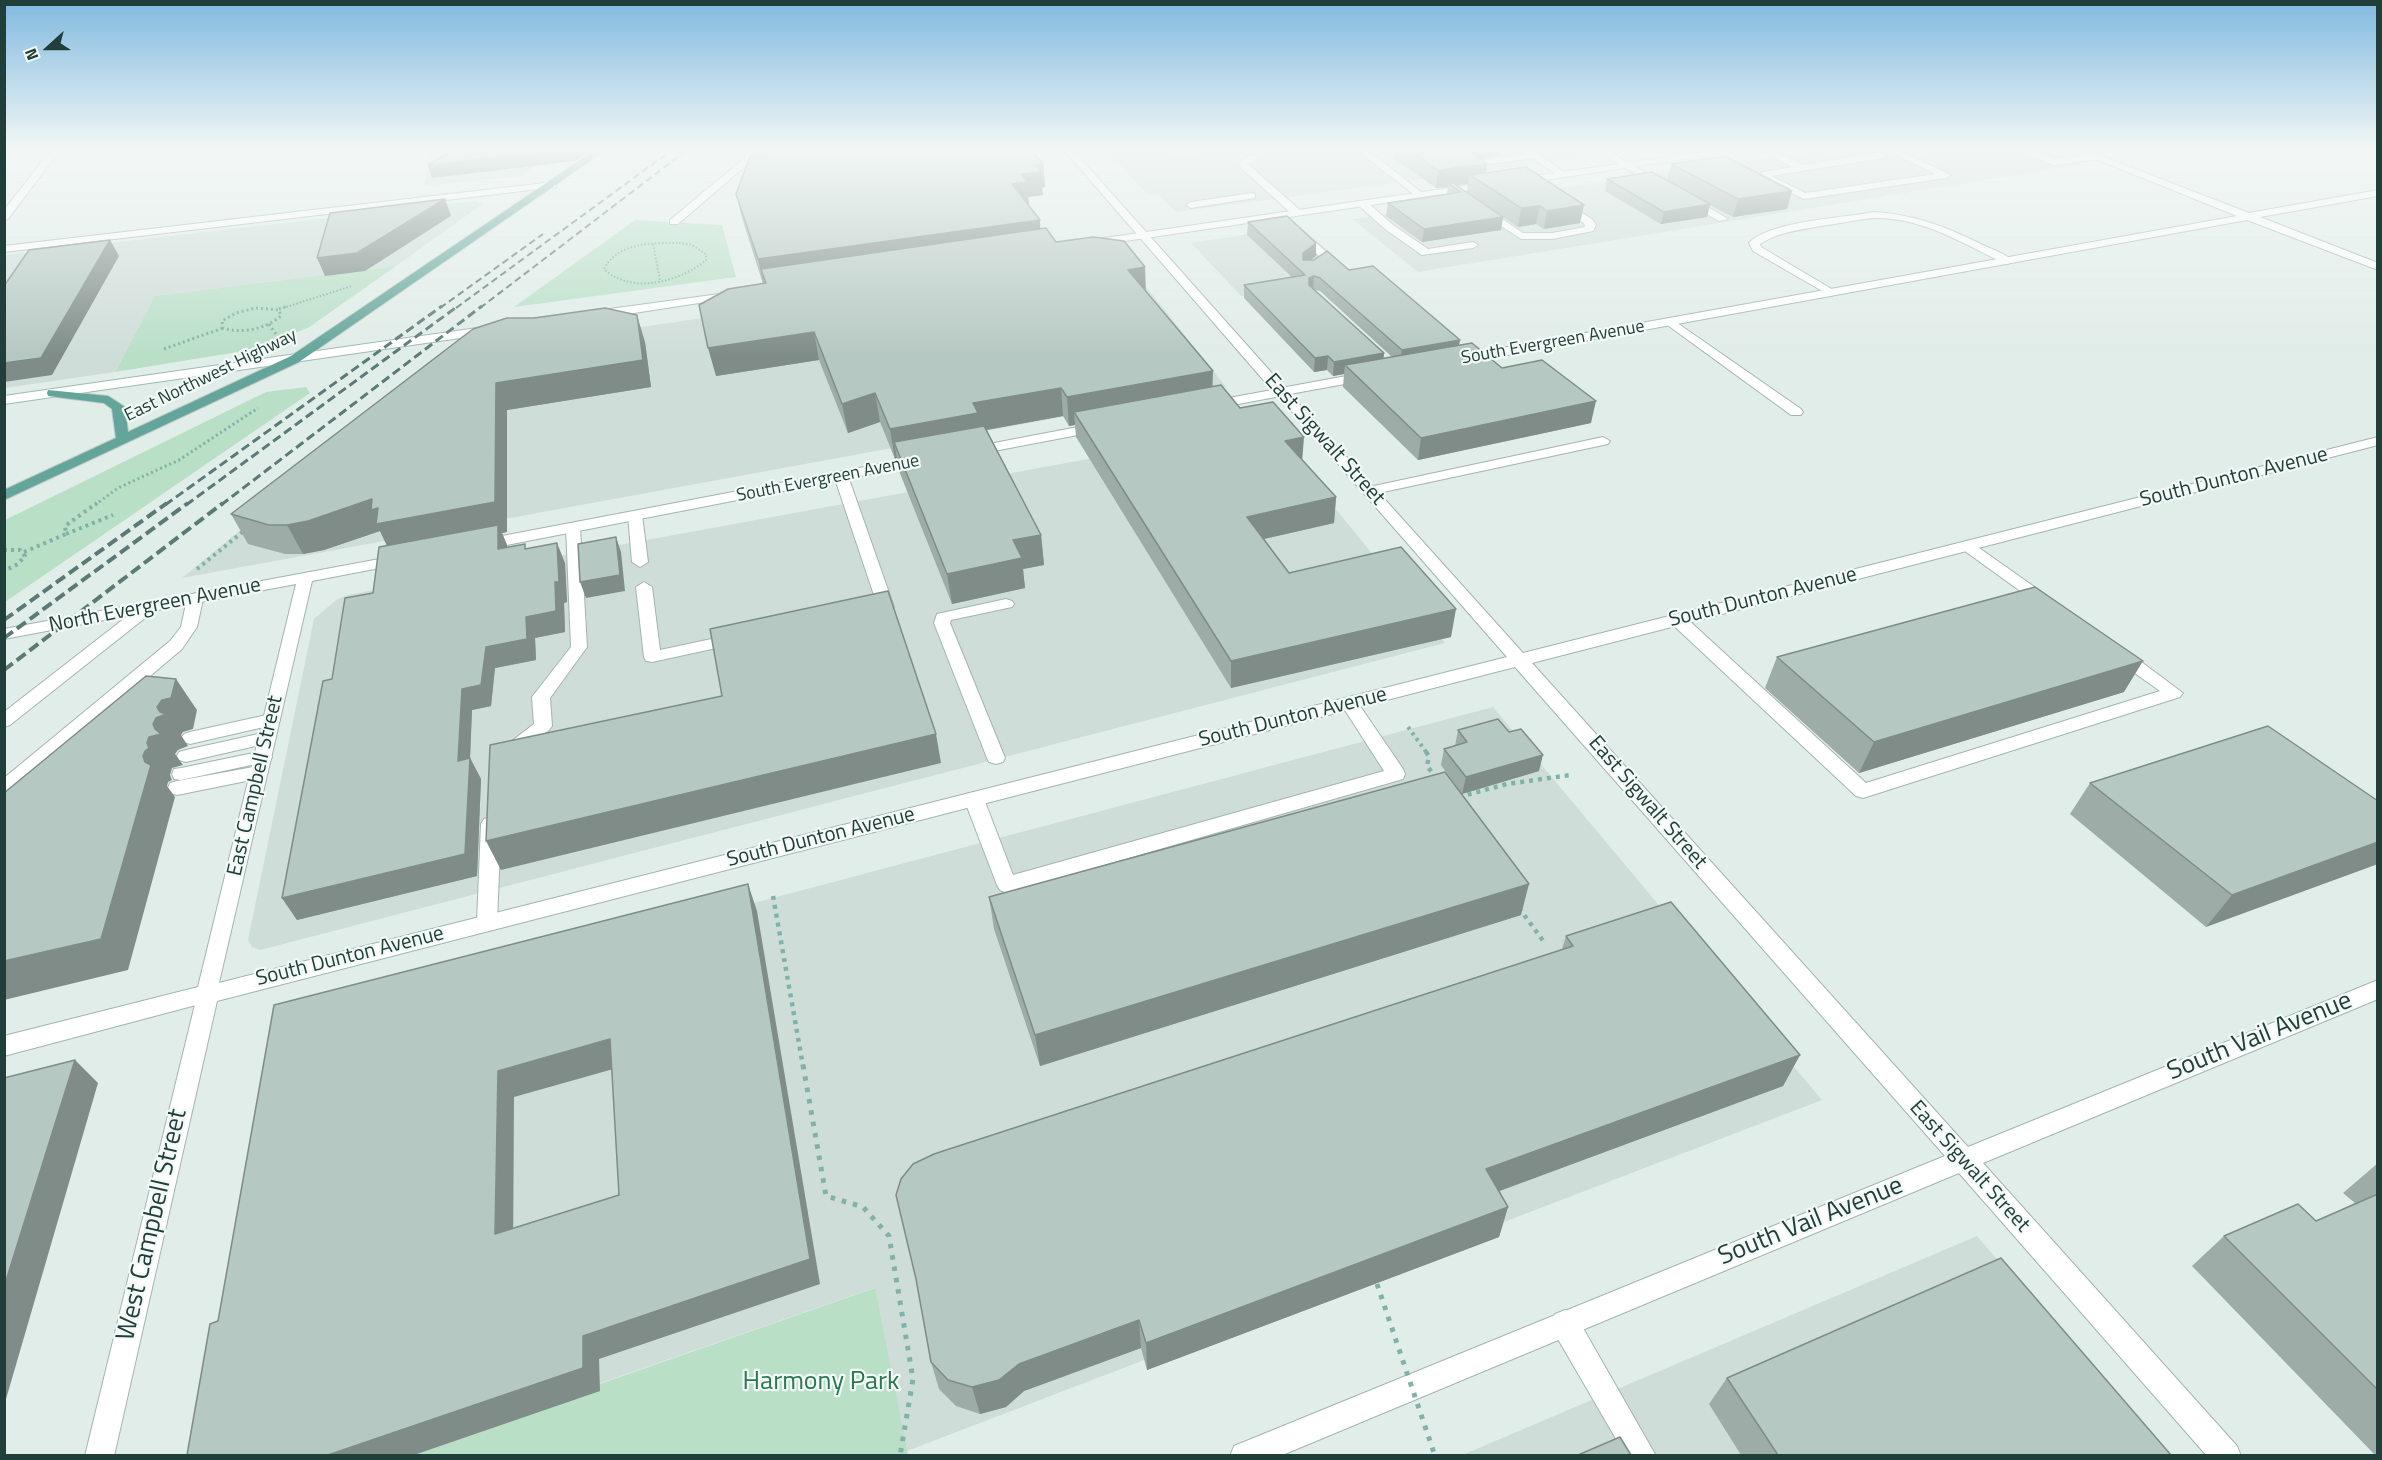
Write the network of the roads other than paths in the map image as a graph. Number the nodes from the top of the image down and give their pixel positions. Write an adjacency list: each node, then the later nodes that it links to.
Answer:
1 (269, 218): 18 (street)
2 (504, 218): 27 (main road, East Northwest Highway)
3 (679, 218): 14 (street)
4 (1128, 218): 15 (street, East Sigwalt Street)
5 (1259, 218): 15 (street)
6 (1284, 218): 21 (street)
7 (1379, 218): 17 (street)
8 (1495, 218): 9 (street)
9 (1584, 218)
10 (1857, 218): 22 (street)
11 (1905, 218): 19 (street)
12 (2243, 218): 19 (street, South Evergreen Avenue)
13 (2252, 218): 20 (street)
14 (674, 222)
15 (1143, 235): 16 (street); 30 (street, East Sigwalt Street)
16 (1084, 244)
17 (1473, 245)
18 (4, 249)
19 (2008, 261): 22 (street, South Evergreen Avenue)
20 (2378, 267)
21 (1308, 270)
22 (1831, 292): 25 (street, South Evergreen Avenue)
23 (746, 293): 24 (street)
24 (583, 317)
25 (1670, 322): 28 (street, South Evergreen Avenue); 34 (street)
26 (501, 329): 27 (street)
27 (296, 359): 31 (street); 36 (main road, East Northwest Highway)
28 (1454, 361)
29 (1386, 373): 30 (street)
30 (1281, 392): 33 (street); 42 (street, East Sigwalt Street)
31 (53, 393): 32 (street); 36 (main road)
32 (4, 400)
33 (1197, 408)
34 (1796, 412)
35 (1114, 424): 39 (street)
36 (123, 441): 43 (main road, East Northwest Highway)
37 (1603, 441): 42 (street)
38 (2378, 441): 46 (street, South Dunton Avenue)
39 (964, 452)
40 (941, 457): 41 (street, South Evergreen Avenue)
41 (841, 476): 44 (street, South Evergreen Avenue); 55 (street)
42 (1369, 491): 61 (street, East Sigwalt Street)
43 (4, 496)
44 (634, 515): 45 (street, South Evergreen Avenue); 49 (street)
45 (573, 527): 47 (street, South Evergreen Avenue); 67 (street)
46 (1967, 546): 56 (street); 57 (street, South Dunton Avenue)
47 (469, 547)
48 (411, 558): 50 (street)
49 (640, 562)
50 (305, 578): 52 (street, North Evergreen Avenue); 64 (street, East Campbell Street)
51 (644, 587): 59 (street)
52 (195, 599): 54 (street, North Evergreen Avenue); 68 (street)
53 (1006, 604): 65 (street)
54 (148, 607): 58 (street, North Evergreen Avenue); 63 (street)
55 (863, 612)
56 (2061, 613)
57 (1678, 620): 60 (street); 61 (street, South Dunton Avenue)
58 (4, 634)
59 (745, 637)
60 (2108, 646)
61 (1521, 661): 62 (street, South Dunton Avenue); 75 (street, East Sigwalt Street)
62 (1350, 704): 69 (street, South Dunton Avenue); 69 (street)
63 (4, 721)
64 (269, 729): 66 (street, East Campbell Street); 66 (street)
65 (996, 758)
66 (261, 764): 73 (street, East Campbell Street)
67 (493, 764)
68 (4, 789)
69 (974, 799): 71 (street, South Dunton Avenue)
70 (492, 800): 71 (street)
71 (487, 922): 73 (street, South Dunton Avenue)
72 (2378, 989): 75 (street, South Vail Avenue)
73 (207, 994): 74 (street, South Dunton Avenue); 77 (street, West Campbell Street)
74 (4, 1046)
75 (1962, 1160): 76 (street, South Vail Avenue); 80 (street, East Sigwalt Street)
76 (1564, 1324): 78 (street, South Vail Avenue); 79 (street)
77 (99, 1455)
78 (1244, 1455)
79 (1642, 1455)
80 (2227, 1455)

